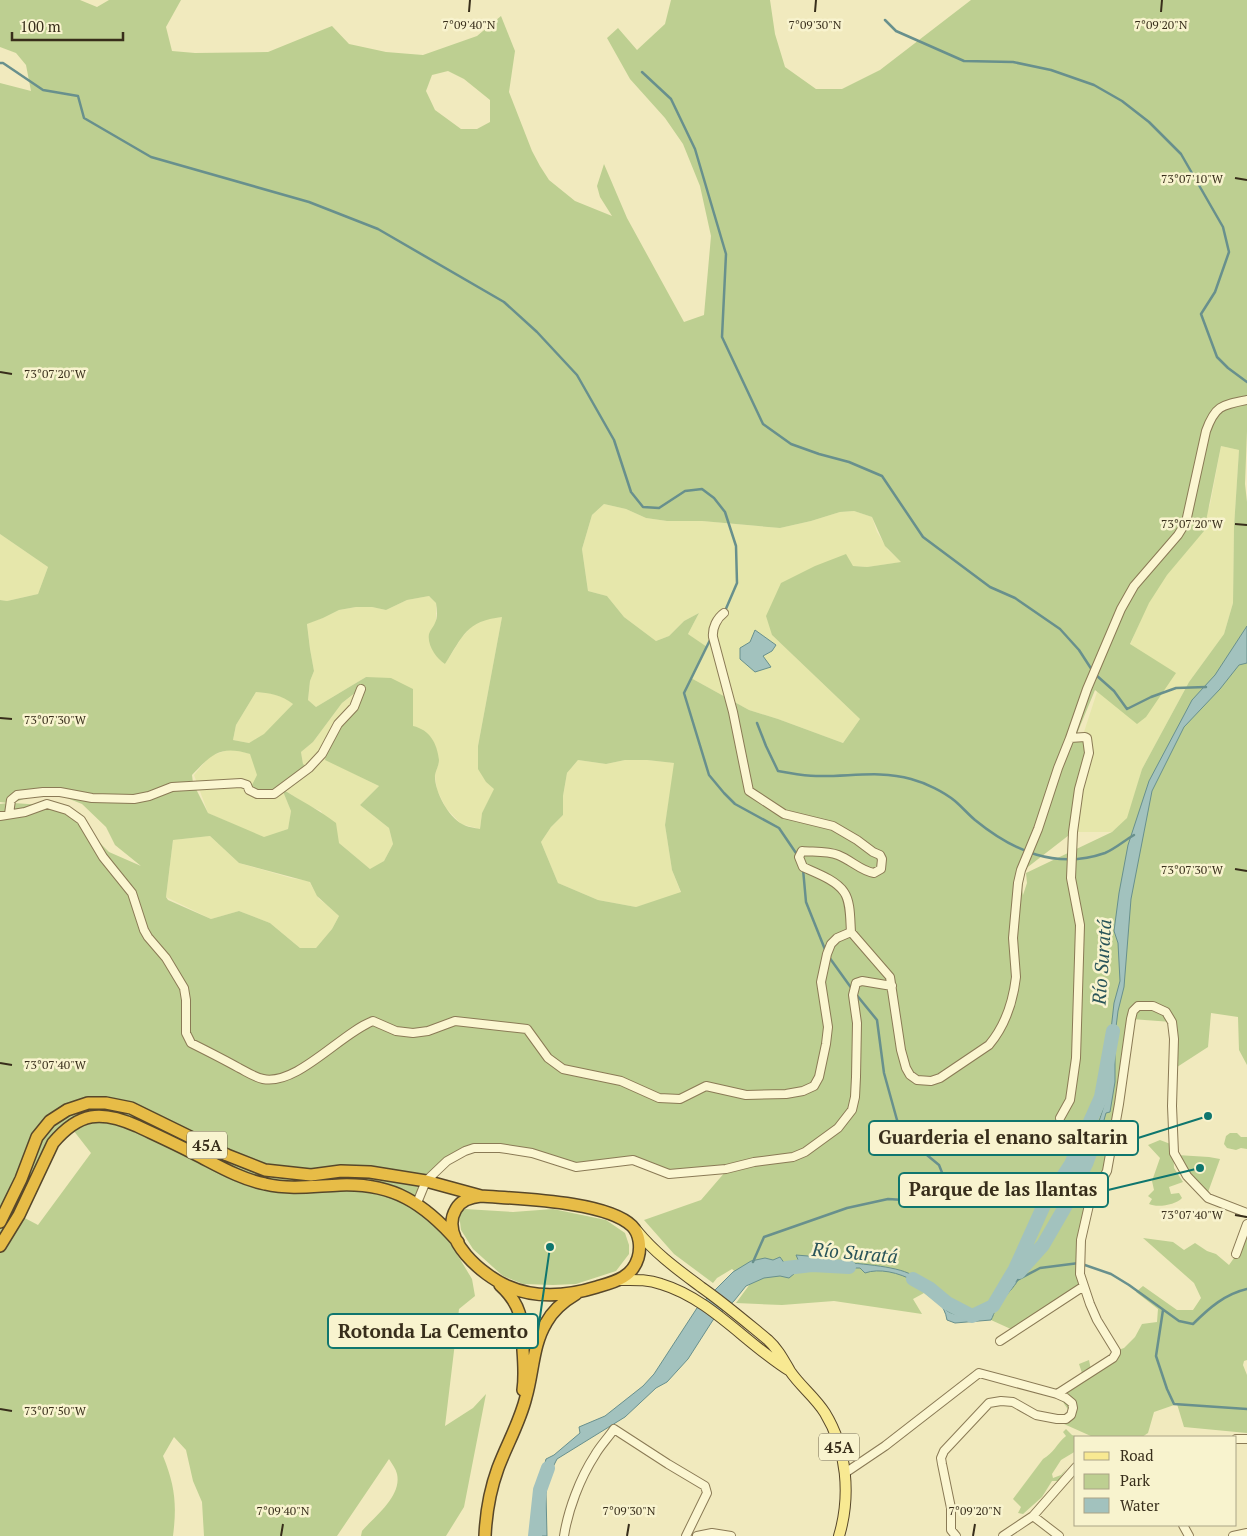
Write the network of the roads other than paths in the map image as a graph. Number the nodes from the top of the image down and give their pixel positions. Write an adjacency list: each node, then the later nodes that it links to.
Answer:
1 (1247, 400): 4 (street)
2 (724, 613): 7 (street)
3 (361, 689): 5 (street)
4 (1070, 738): 8 (street); 9 (street)
5 (9, 814): 6 (street); 7 (street)
6 (0, 816)
7 (851, 932): 8 (street)
8 (892, 986): 10 (street)
9 (1060, 1118)
10 (426, 1181): 11 (highway, 45A); 12 (street); 14 (highway, 45A)
11 (482, 1196): 16 (highway, 45A); 17 (highway, 45A)
12 (417, 1203): 17 (highway, 45A); 18 (highway, 45A)
13 (1247, 1213): 22 (street)
14 (0, 1222)
15 (1247, 1224): 19 (street)
16 (633, 1227): 21 (highway, 45A); 25 (main road, 45A)
17 (458, 1242): 20 (highway, 45A)
18 (0, 1246)
19 (1236, 1254)
20 (493, 1279): 23 (highway, 45A); 27 (highway)
21 (619, 1280): 23 (highway, 45A); 25 (main road, 45A)
22 (1084, 1286): 24 (street); 26 (street)
23 (577, 1293): 27 (highway)
24 (1000, 1341)
25 (790, 1371): 29 (main road, 45A)
26 (1057, 1394): 29 (street); 38 (street)
27 (511, 1436): 32 (highway)
28 (1074, 1469): 30 (street)
29 (845, 1473): 37 (main road, 45A)
30 (1033, 1516): 39 (street); 40 (street)
31 (1247, 1534): 41 (street)
32 (484, 1536)
33 (565, 1536): 34 (street)
34 (686, 1536)
35 (697, 1536): 36 (street)
36 (731, 1536)
37 (839, 1536)
38 (956, 1536)
39 (1003, 1536)
40 (1059, 1536)
41 (1233, 1536)

